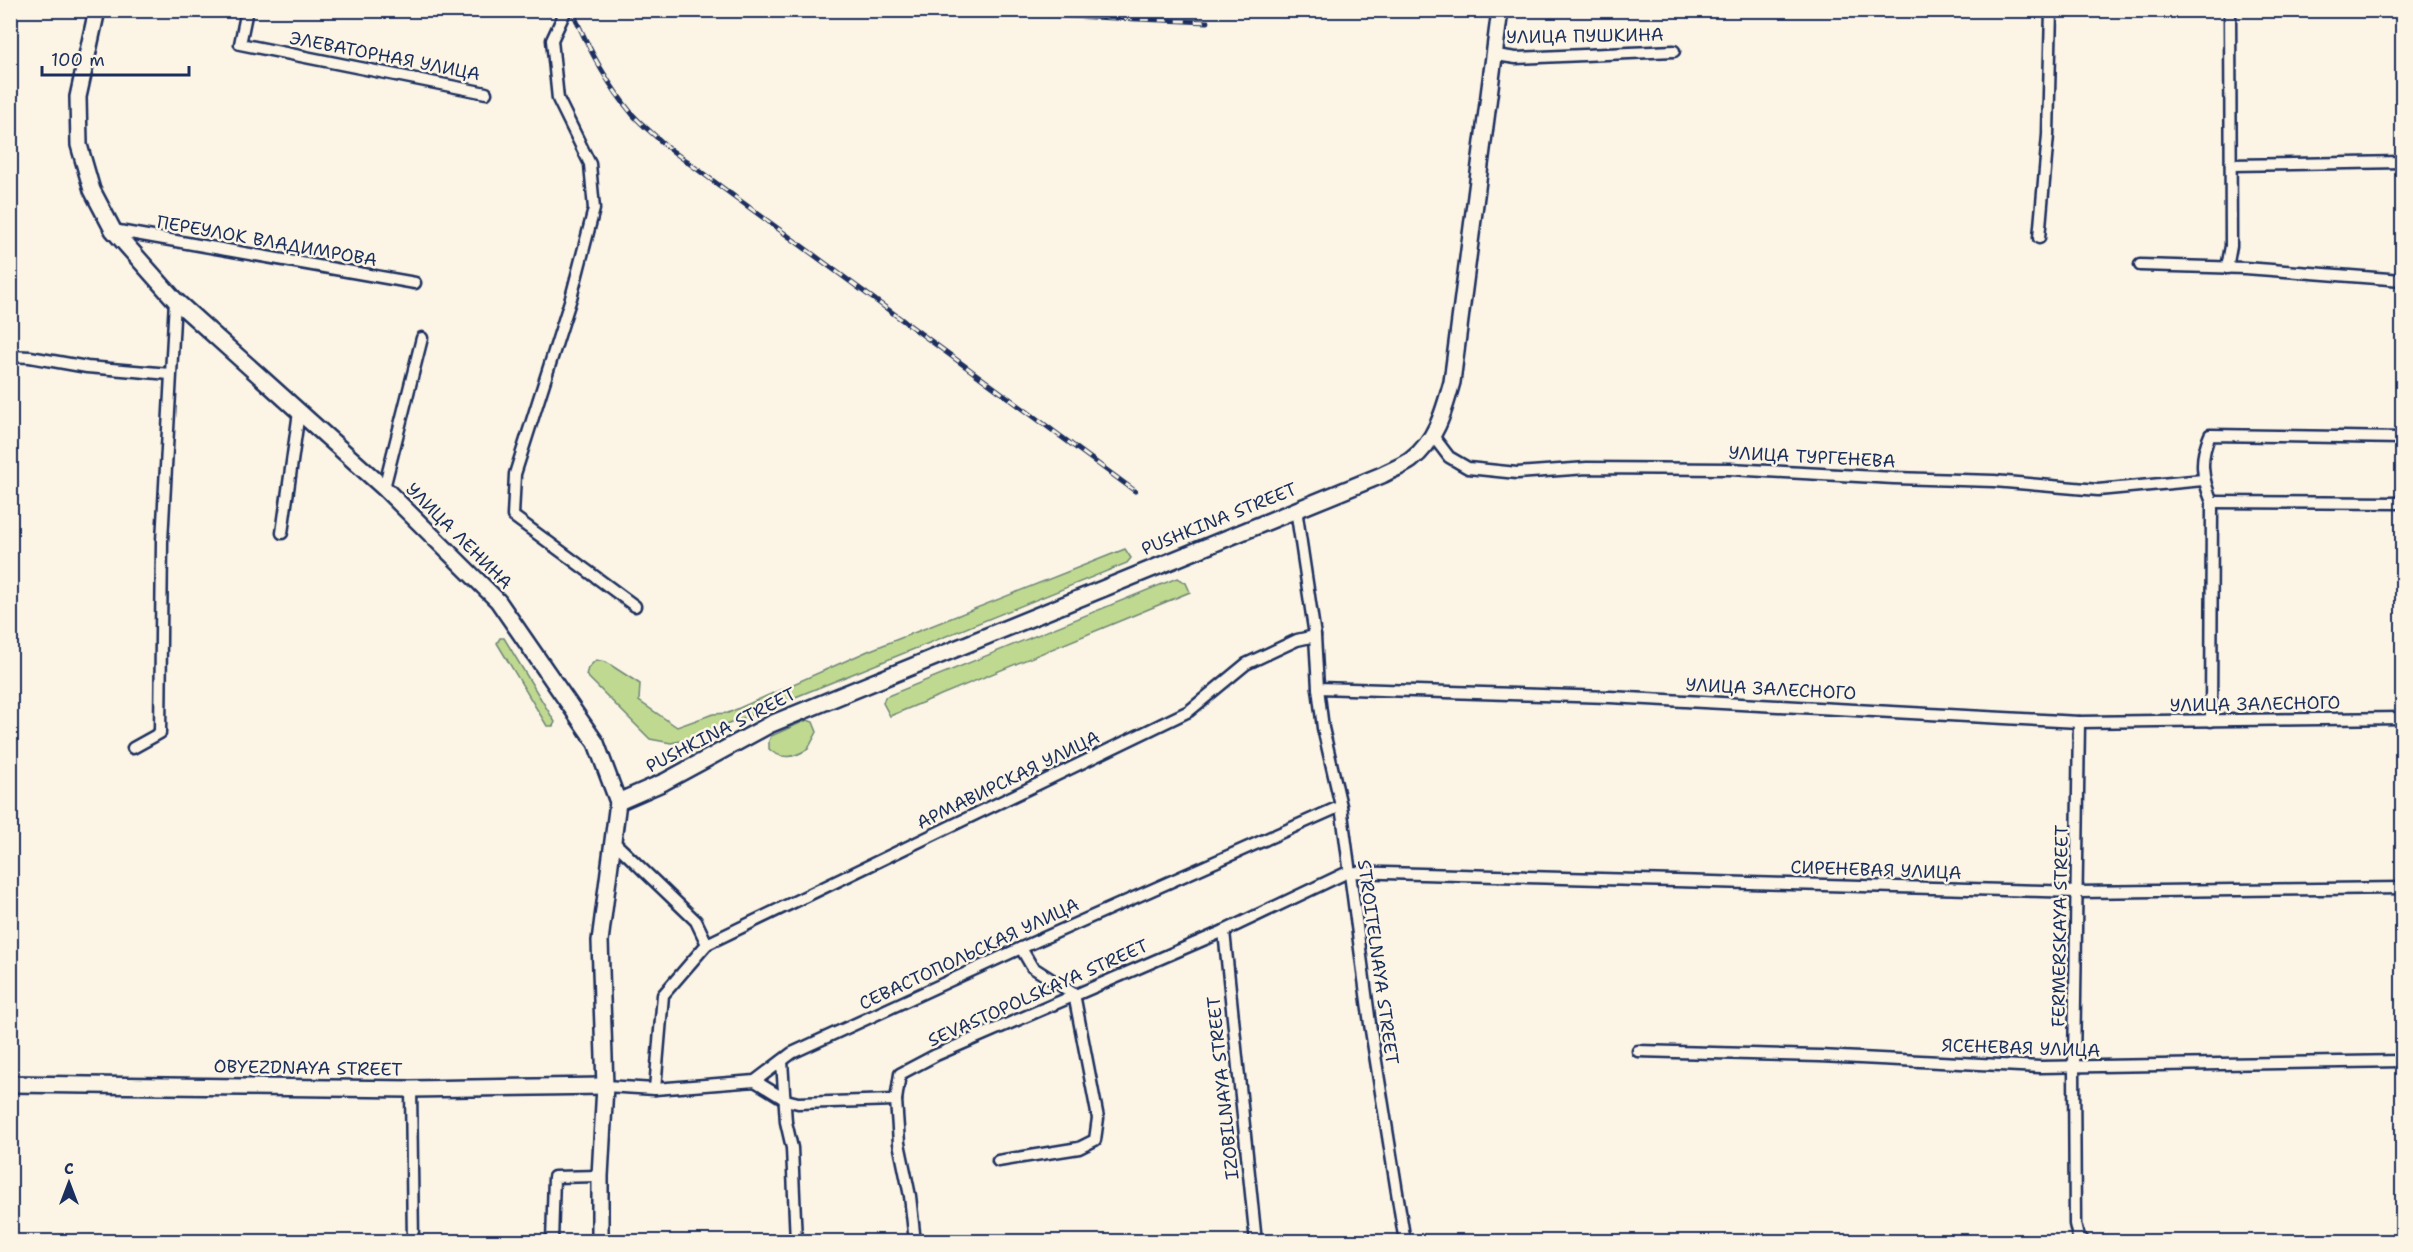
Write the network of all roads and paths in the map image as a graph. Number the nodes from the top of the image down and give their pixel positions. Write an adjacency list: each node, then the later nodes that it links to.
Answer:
1 (97, 10): 12 (main road, УЛИЦА ЛЕНИНА)
2 (247, 10): 9 (street, ЭЛЕВАТОРНАЯ УЛИЦА)
3 (566, 10): 31 (street)
4 (1500, 10): 8 (main road, PUSHKINA STREET)
5 (2051, 10): 13 (street)
6 (2230, 10): 11 (street)
7 (1674, 51): 8 (street, УЛИЦА ПУШКИНА)
8 (1496, 55): 23 (main road, PUSHKINA STREET)
9 (486, 93)
10 (2403, 162): 11 (street)
11 (2231, 165): 15 (street)
12 (113, 230): 17 (street, ПЕРЕУЛОК ВЛАДИМРОВА); 18 (main road, УЛИЦА ЛЕНИНА)
13 (2039, 238)
14 (2140, 265): 15 (street)
15 (2227, 268): 16 (street)
16 (2403, 280)
17 (415, 283)
18 (175, 300): 21 (street); 22 (main road, УЛИЦА ЛЕНИНА)
19 (422, 338): 26 (street)
20 (10, 356): 21 (street)
21 (170, 374): 37 (street)
22 (299, 412): 26 (main road, УЛИЦА ЛЕНИНА); 30 (street)
23 (1433, 436): 25 (street, УЛИЦА ТУРГЕНЕВА); 29 (main road, PUSHKINA STREET)
24 (2403, 438): 25 (street)
25 (2203, 480): 27 (street)
26 (384, 488): 38 (main road, УЛИЦА ЛЕНИНА)
27 (2212, 502): 28 (street); 35 (street)
28 (2403, 503)
29 (1296, 508): 32 (street); 38 (main road, PUSHKINA STREET)
30 (282, 532)
31 (635, 606)
32 (1315, 636): 33 (street); 45 (street, АРМАВИРСКАЯ УЛИЦА)
33 (1318, 688): 36 (street, УЛИЦА ЗАЛЕСНОГО); 39 (street, STROITELNAYA STREET)
34 (2403, 718): 35 (street, УЛИЦА ЗАЛЕСНОГО)
35 (2211, 721): 36 (street, УЛИЦА ЗАЛЕСНОГО)
36 (2079, 722): 43 (street, FERMERSKAYA STREET)
37 (133, 748)
38 (618, 802): 40 (main road)
39 (1341, 806): 41 (street, STROITELNAYA STREET); 46 (street, СЕВАСТОПОЛЬСКАЯ УЛИЦА)
40 (614, 842): 45 (street); 54 (main road)
41 (1348, 872): 43 (street, СИРЕНЕВАЯ УЛИЦА); 44 (street, SEVASTOPOLSKAYA STREET); 68 (street, STROITELNAYA STREET)
42 (2403, 888): 43 (street, СИРЕНЕВАЯ УЛИЦА)
43 (2078, 892): 51 (street, FERMERSKAYA STREET)
44 (1224, 931): 47 (street, SEVASTOPOLSKAYA STREET); 67 (street, IZOBILNAYA STREET)
45 (707, 944): 56 (street, АРМАВИРСКАЯ УЛИЦА)
46 (1021, 948): 47 (street); 49 (street, СЕВАСТОПОЛЬСКАЯ УЛИЦА)
47 (1074, 994): 58 (street, SEVASTOPOLSKAYA STREET); 59 (street)
48 (1638, 1051): 51 (street, ЯСЕНЕВАЯ УЛИЦА)
49 (782, 1061): 52 (street, СЕВАСТОПОЛЬСКАЯ УЛИЦА); 57 (street)
50 (2403, 1061): 51 (street, ЯСЕНЕВАЯ УЛИЦА)
51 (2074, 1067): 61 (street, FERMERSKAYA STREET)
52 (755, 1081): 56 (street); 57 (street)
53 (10, 1084): 55 (main road, OBYEZDNAYA STREET)
54 (604, 1086): 55 (main road, OBYEZDNAYA STREET); 56 (street); 60 (main road)
55 (411, 1089): 62 (street)
56 (655, 1089)
57 (786, 1100): 58 (street); 65 (street)
58 (896, 1100): 66 (street)
59 (998, 1161)
60 (600, 1176): 63 (street); 64 (main road)
61 (2081, 1240)
62 (413, 1242)
63 (552, 1242)
64 (600, 1242)
65 (796, 1242)
66 (915, 1242)
67 (1256, 1242)
68 (1405, 1242)

